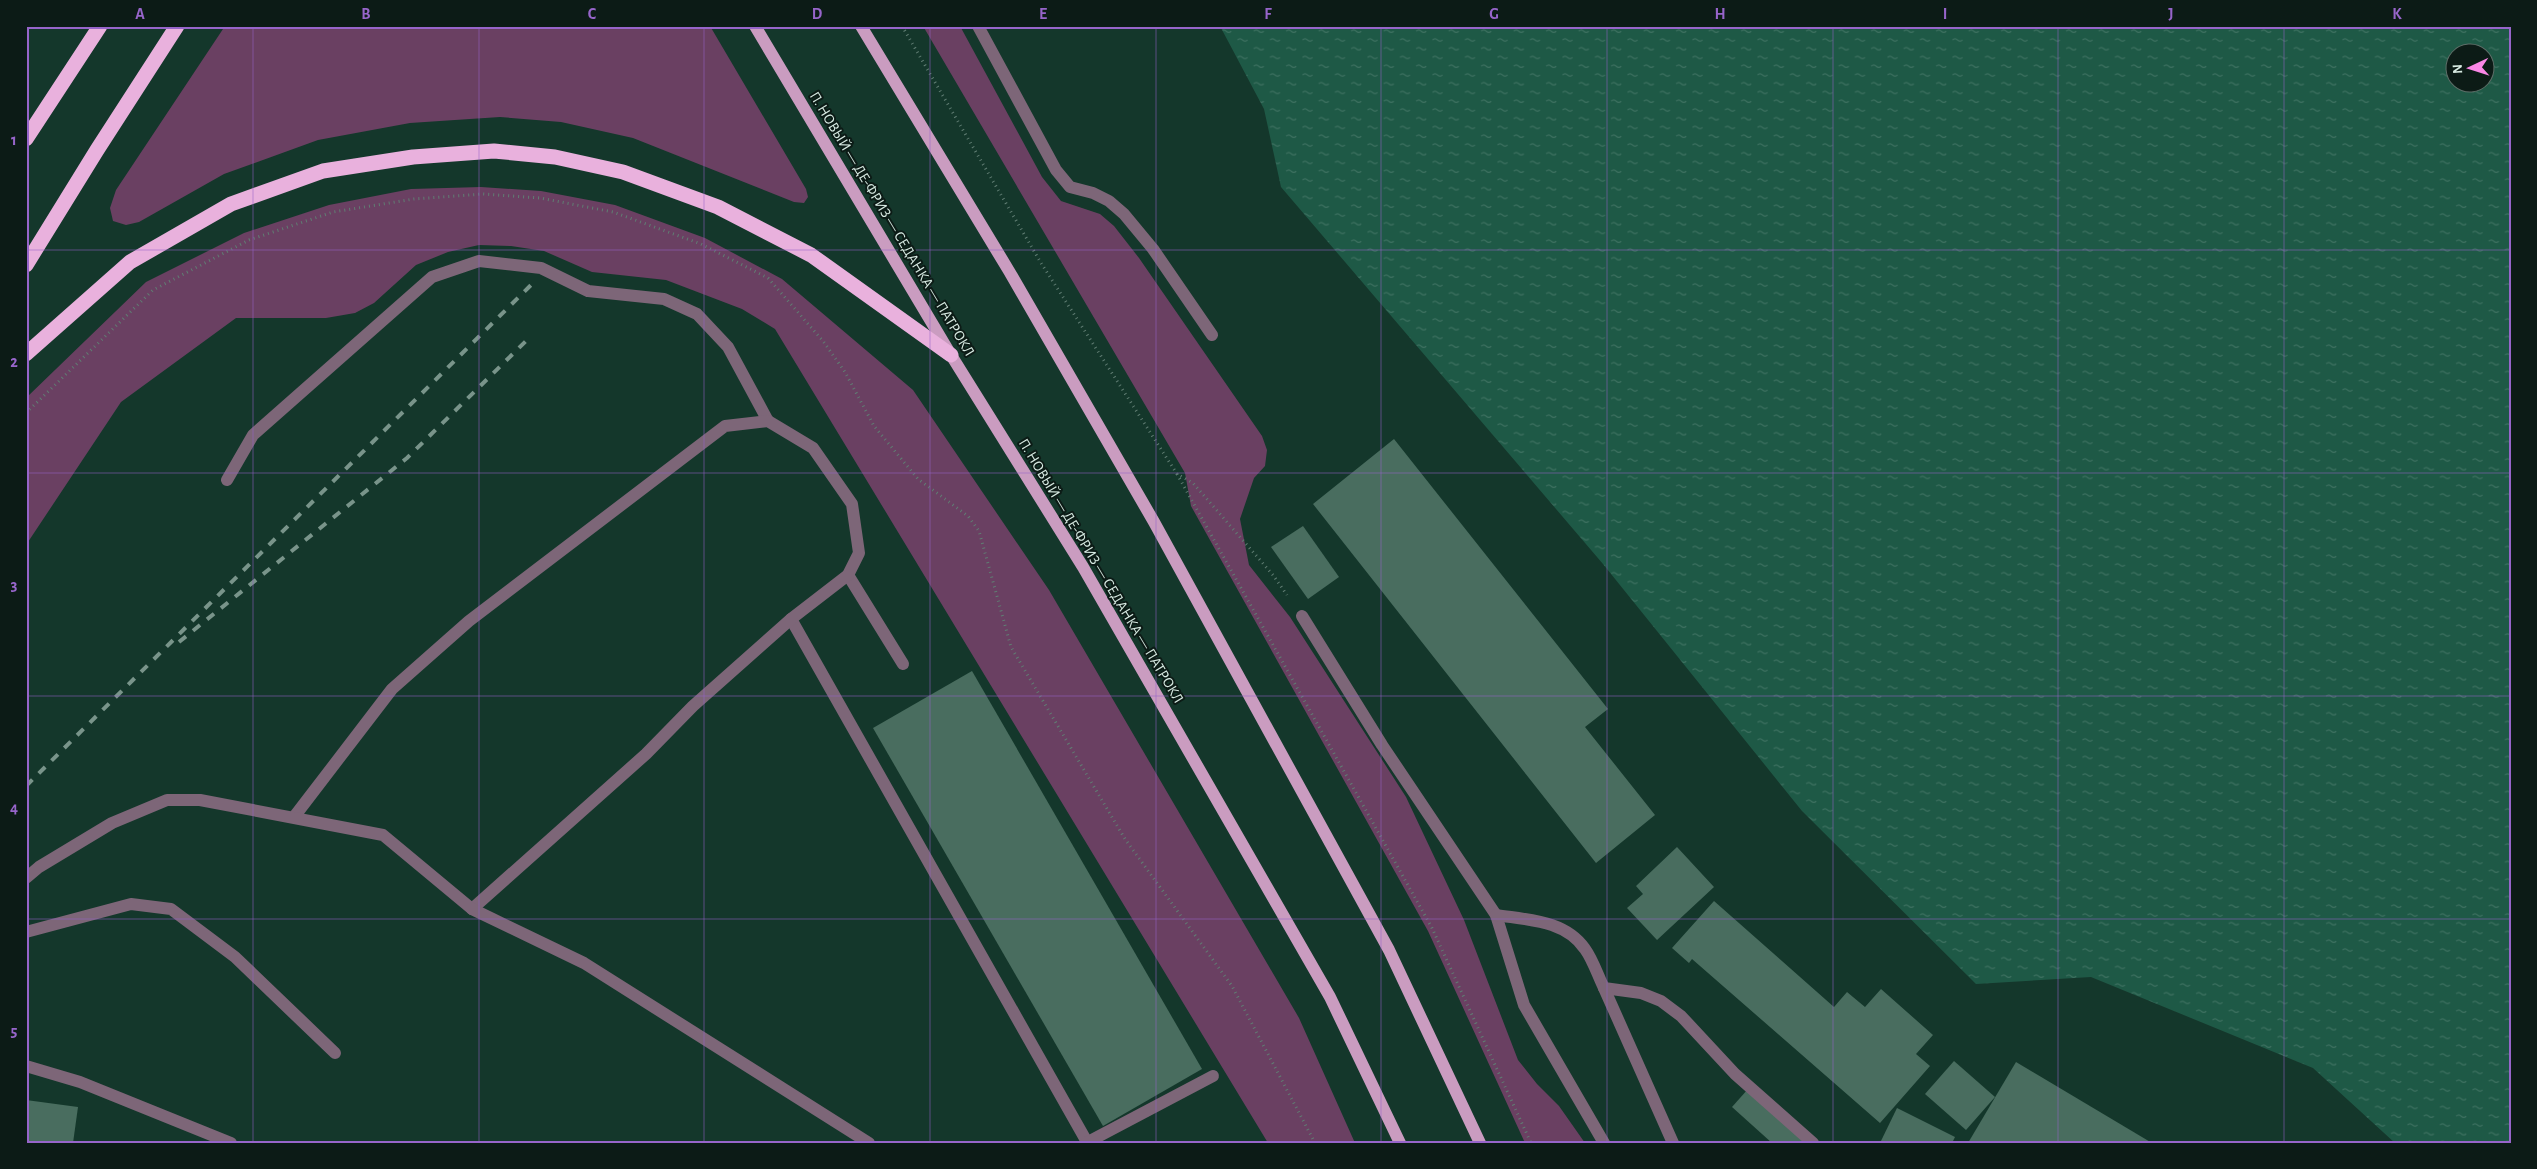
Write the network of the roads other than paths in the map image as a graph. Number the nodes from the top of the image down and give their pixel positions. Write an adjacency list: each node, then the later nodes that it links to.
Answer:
1 (90, 26): 7 (highway)
2 (100, 26): 7 (highway)
3 (177, 26): 9 (highway)
4 (756, 26): 12 (main road, П. НОВЫЙ — ДЕ-ФРИЗ — СЕДАНКА — ПАТРОКЛ)
5 (861, 26): 32 (main road)
6 (978, 26): 10 (lane)
7 (62, 82): 8 (highway)
8 (26, 139)
9 (26, 265)
10 (1212, 335)
11 (26, 354): 12 (highway)
12 (951, 355): 31 (main road, П. НОВЫЙ — ДЕ-ФРИЗ — СЕДАНКА — ПАТРОКЛ)
13 (768, 421): 14 (lane); 15 (lane); 19 (lane)
14 (227, 480)
15 (848, 574): 17 (lane); 18 (lane)
16 (1302, 616): 22 (lane)
17 (791, 619): 21 (lane); 28 (lane)
18 (903, 664)
19 (294, 817): 20 (lane); 21 (lane)
20 (26, 878)
21 (472, 909): 30 (lane)
22 (1496, 915): 24 (lane); 33 (lane)
23 (26, 932): 25 (lane)
24 (1604, 988): 34 (lane); 35 (lane)
25 (335, 1053)
26 (26, 1066): 29 (lane)
27 (1213, 1076): 28 (lane)
28 (1086, 1142)
29 (231, 1143)
30 (869, 1143)
31 (1400, 1143)
32 (1480, 1143)
33 (1604, 1143)
34 (1673, 1143)
35 (1813, 1143)

